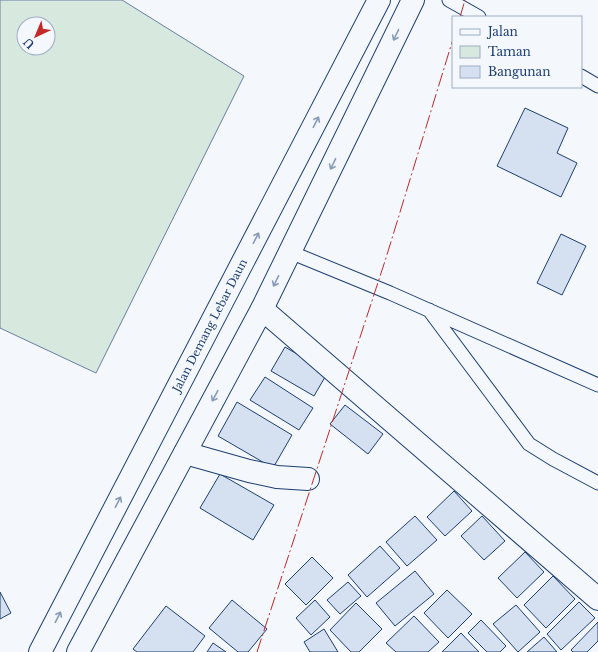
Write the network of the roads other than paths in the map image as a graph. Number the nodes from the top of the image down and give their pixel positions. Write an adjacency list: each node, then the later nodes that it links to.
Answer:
1 (379, 0): 15 (main road, Jalan Demang Lebar Daun, one-way to 1)
2 (413, 0): 7 (main road, one-way to 7)
3 (449, 0): 4 (lane)
4 (477, 16)
5 (582, 77): 6 (lane)
6 (598, 86)
7 (290, 252): 8 (main road, one-way to 8); 9 (lane)
8 (262, 309): 11 (main road, one-way to 11); 14 (main road)
9 (429, 310): 10 (lane); 13 (lane)
10 (598, 385)
11 (185, 453): 12 (main road); 16 (main road)
12 (308, 479)
13 (598, 483)
14 (598, 599)
15 (40, 652)
16 (78, 652)

